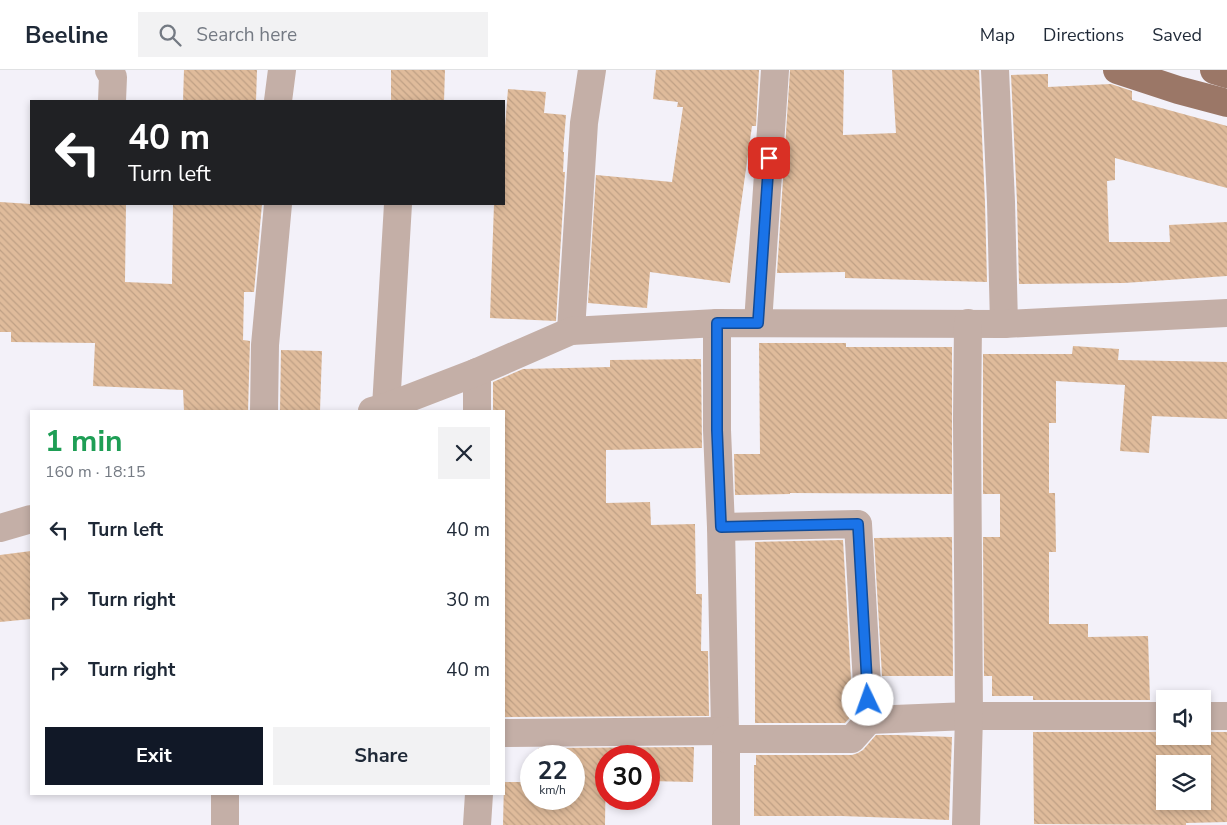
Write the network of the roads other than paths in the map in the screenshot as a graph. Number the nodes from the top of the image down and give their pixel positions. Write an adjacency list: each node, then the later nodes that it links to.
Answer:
1 (109, 70): 9 (street)
2 (282, 70): 10 (street)
3 (592, 70): 19 (street)
4 (775, 70): 16 (street)
5 (995, 70): 18 (street)
6 (1117, 70): 11 (main road)
7 (1214, 70): 8 (main road)
8 (1227, 74)
9 (112, 100)
10 (278, 100)
11 (1227, 103)
12 (278, 205): 22 (street)
13 (398, 205): 21 (street)
14 (1227, 313): 18 (street)
15 (717, 323): 16 (street); 19 (street); 25 (street)
16 (758, 323): 17 (street)
17 (968, 324): 18 (street); 27 (street)
18 (1004, 324)
19 (571, 330): 20 (street)
20 (477, 372): 21 (street); 23 (street)
21 (379, 409)
22 (264, 410)
23 (477, 410)
24 (30, 519): 26 (street)
25 (721, 527): 31 (street); 33 (street)
26 (0, 528)
27 (969, 716): 28 (street); 31 (street); 39 (street)
28 (1156, 716)
29 (1211, 716): 30 (street)
30 (1227, 716)
31 (869, 720): 33 (street)
32 (505, 732): 33 (street)
33 (725, 735): 38 (street)
34 (224, 795): 36 (street)
35 (479, 795): 37 (street)
36 (225, 825)
37 (477, 825)
38 (726, 825)
39 (966, 825)

